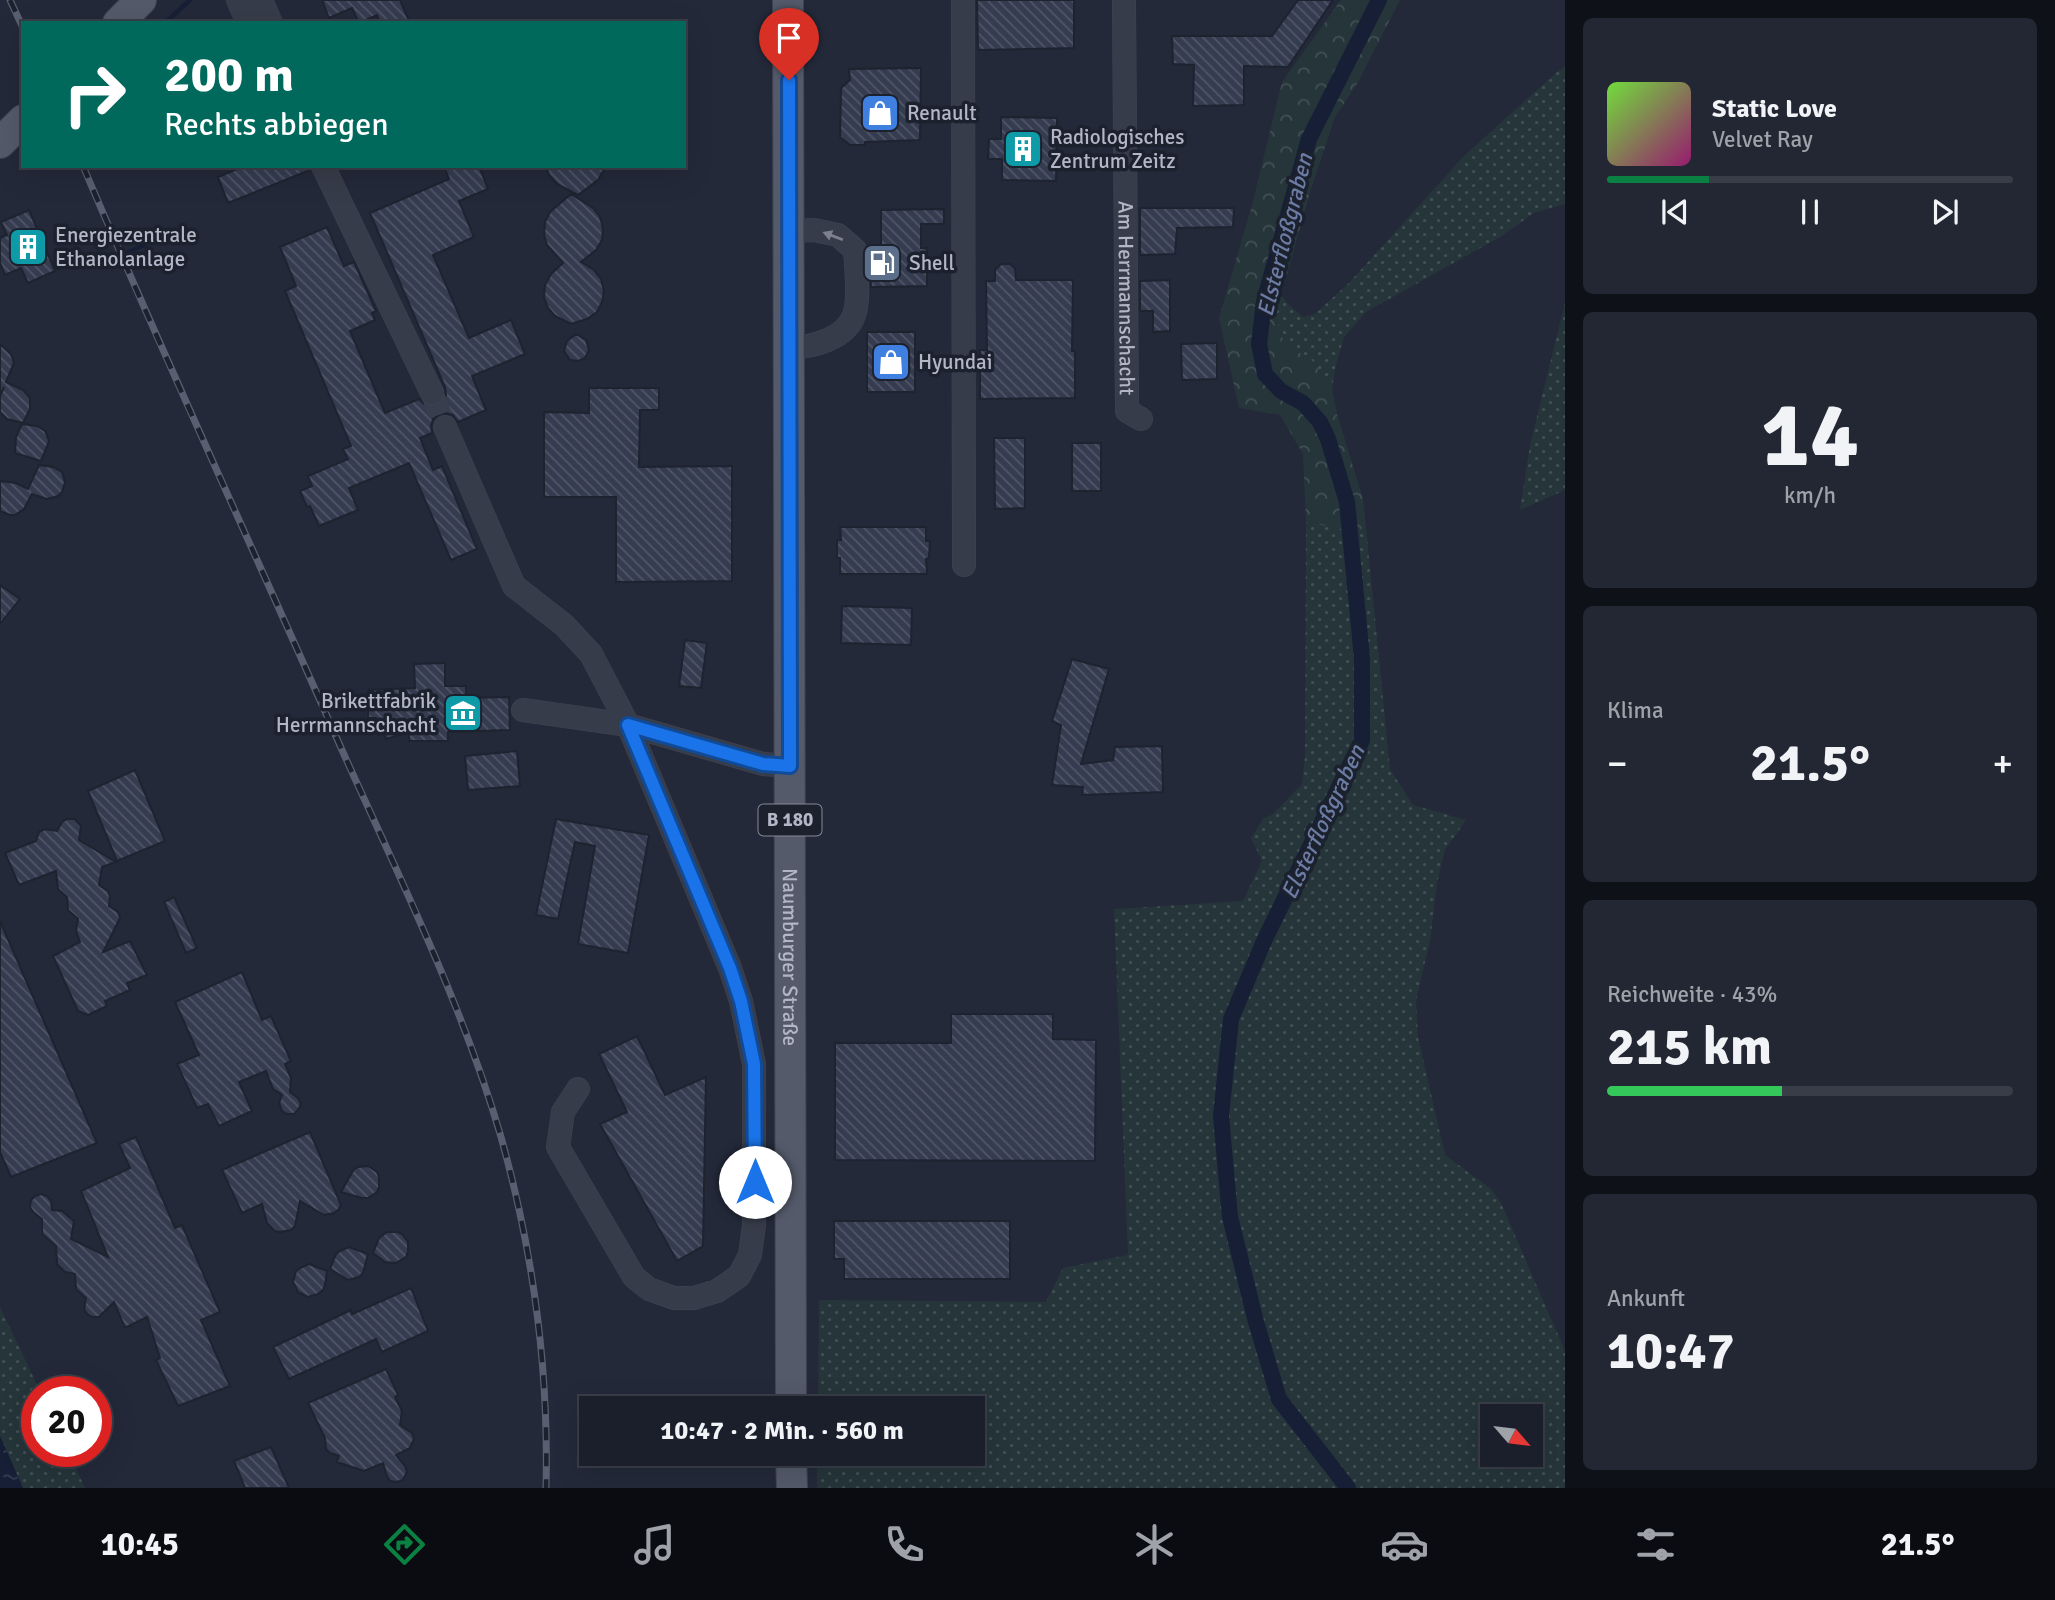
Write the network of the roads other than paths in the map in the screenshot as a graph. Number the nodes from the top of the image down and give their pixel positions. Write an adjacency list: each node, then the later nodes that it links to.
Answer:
1 (238, 0): 6 (street)
2 (261, 0): 7 (street)
3 (788, 0): 11 (main road, Naumburger Straße / B 180)
4 (963, 0): 16 (street)
5 (1124, 0): 14 (street, Am Herrmannschacht)
6 (247, 21)
7 (270, 21)
8 (21, 122): 9 (main road)
9 (0, 143)
10 (324, 168): 13 (street)
11 (790, 231): 12 (main road, Naumburger Straße / B 180); 12 (street, one-way to 11)
12 (790, 348): 19 (main road, Naumburger Straße / B 180)
13 (432, 393)
14 (1141, 419)
15 (445, 427): 18 (street)
16 (964, 565)
17 (523, 710): 18 (street)
18 (628, 725): 19 (street); 20 (street)
19 (790, 766): 21 (main road, Naumburger Straße / B 180)
20 (578, 1089)
21 (791, 1396)
22 (792, 1466): 23 (main road)
23 (792, 1488)

